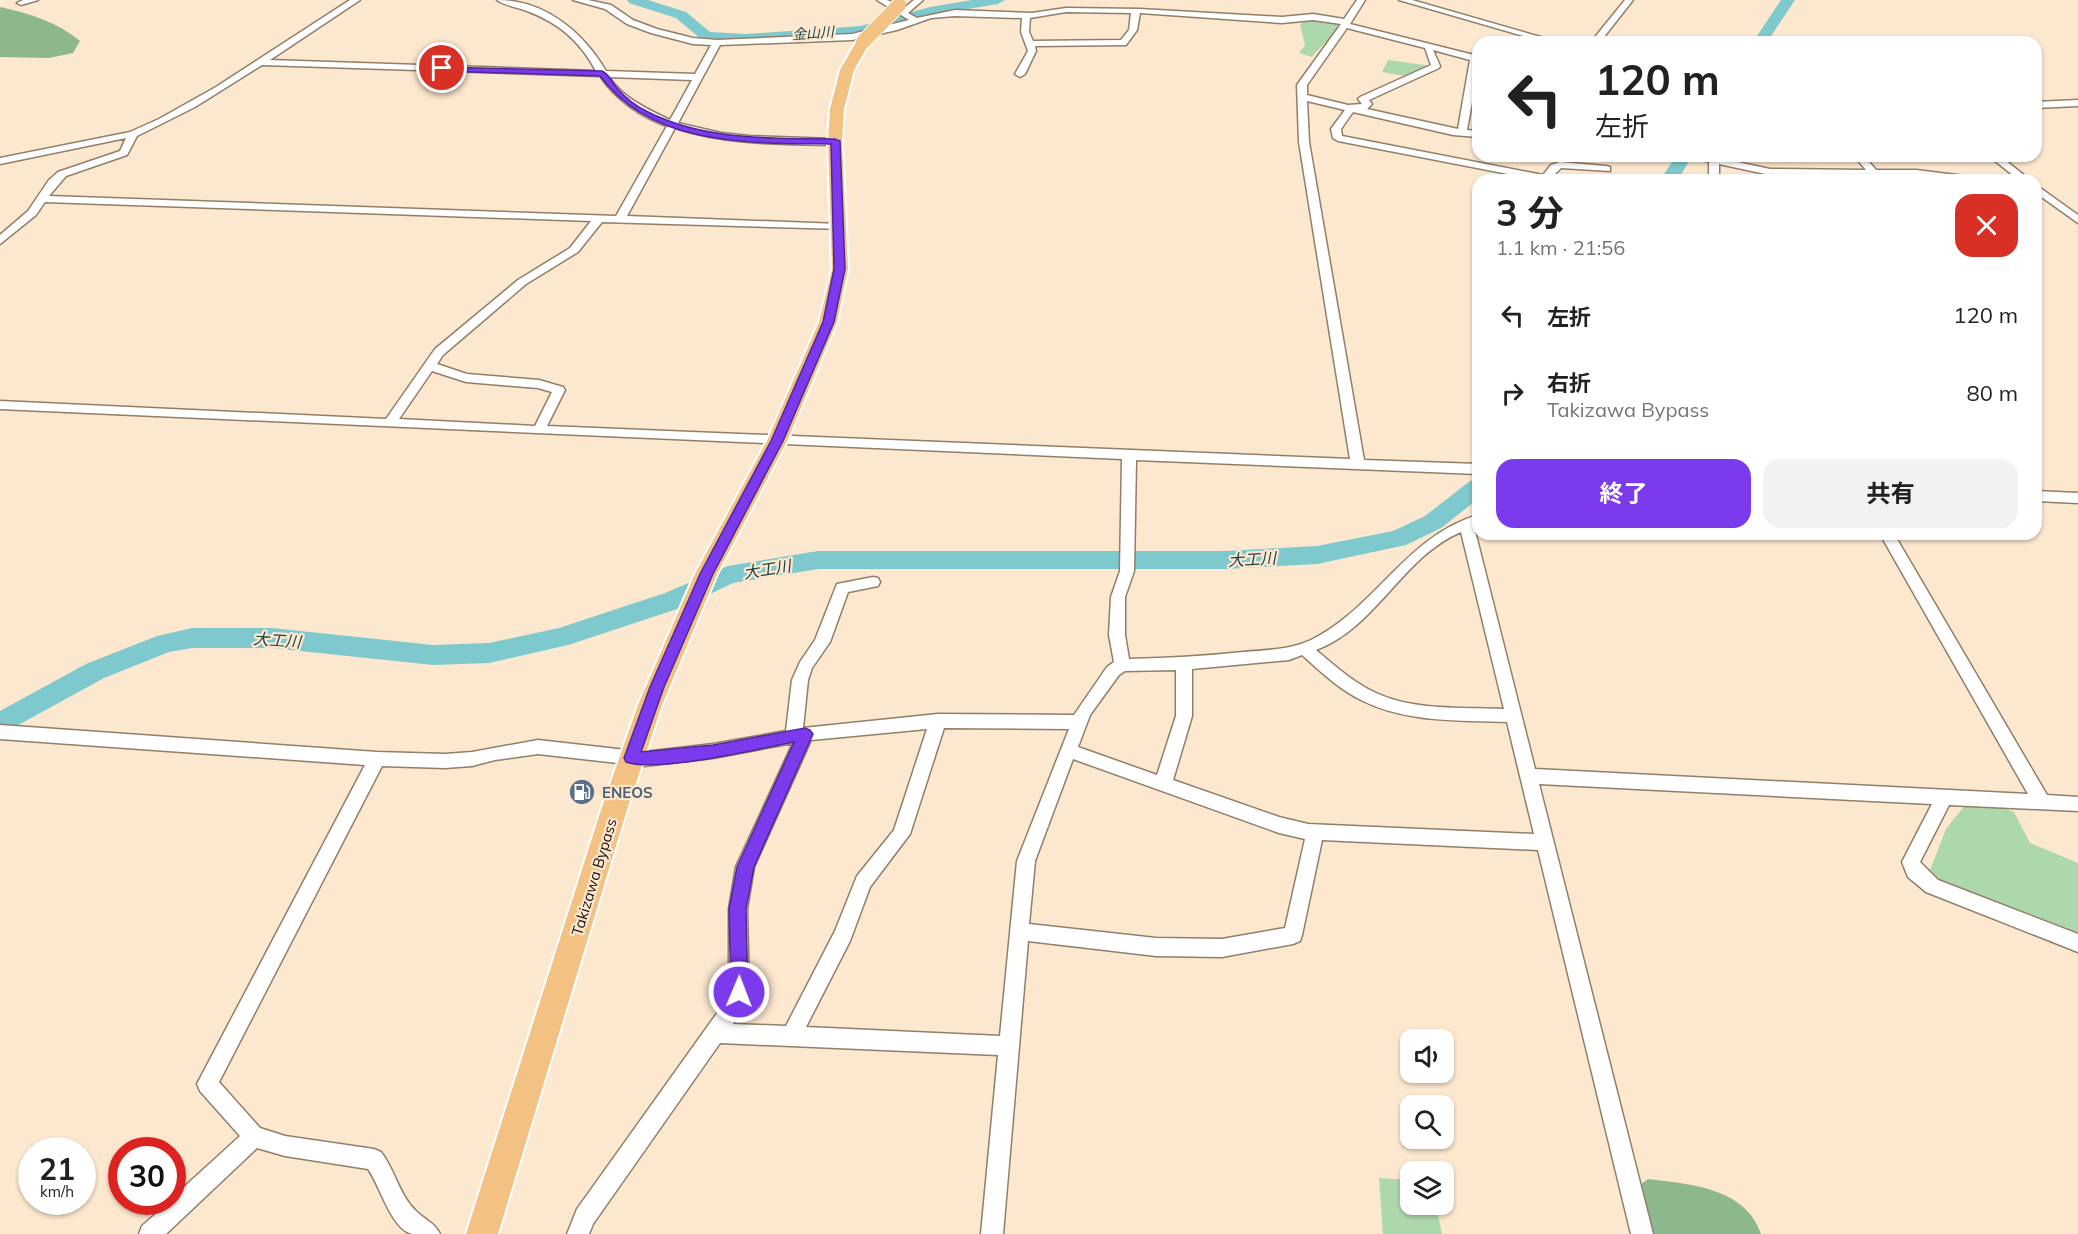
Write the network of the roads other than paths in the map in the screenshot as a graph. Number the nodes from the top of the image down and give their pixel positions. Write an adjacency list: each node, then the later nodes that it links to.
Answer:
1 (34, 0): 11 (street)
2 (501, 0): 13 (street)
3 (577, 0): 21 (street)
4 (881, 0): 12 (street)
5 (919, 0): 12 (street)
6 (1145, 0): 14 (street)
7 (1360, 0): 18 (street)
8 (1403, 0): 19 (street)
9 (1629, 0): 20 (street)
10 (350, 1): 25 (street)
11 (21, 3)
12 (903, 6): 17 (street); 38 (highway, Takizawa Bypass, bridge)
13 (549, 10): 15 (street); 26 (street)
14 (1138, 11): 16 (street); 18 (street); 22 (street)
15 (561, 12)
16 (1026, 16): 17 (street); 22 (street)
17 (915, 20): 21 (street)
18 (1346, 23): 23 (street); 30 (street)
19 (1532, 36)
20 (1600, 36)
21 (717, 44): 28 (street)
22 (1031, 44): 27 (street)
23 (1429, 46): 24 (street); 33 (street)
24 (1472, 57)
25 (260, 62): 26 (street); 36 (street)
26 (602, 74): 28 (street); 34 (street)
27 (1020, 74)
28 (698, 77): 34 (street)
29 (1472, 93): 35 (street)
30 (1302, 97): 33 (street); 64 (street)
31 (2078, 103): 32 (street)
32 (2042, 105)
33 (1347, 108): 35 (street); 47 (street)
34 (672, 124): 38 (street); 55 (street)
35 (1462, 133): 37 (street)
36 (133, 134): 39 (street); 52 (street)
37 (1472, 134)
38 (835, 141): 56 (highway, Takizawa Bypass)
39 (0, 160)
40 (1565, 162): 48 (street)
41 (1577, 162): 45 (street)
42 (1723, 162): 46 (street)
43 (1865, 162): 46 (street)
44 (2002, 162): 50 (street)
45 (1606, 169)
46 (1874, 172): 49 (street)
47 (1524, 174)
48 (1552, 174)
49 (1939, 174)
50 (2017, 174)
51 (2042, 193): 54 (street)
52 (42, 199): 53 (street); 57 (street)
53 (598, 220): 55 (street); 58 (street)
54 (2078, 220)
55 (619, 221): 56 (street)
56 (839, 227): 62 (highway, Takizawa Bypass)
57 (0, 241)
58 (429, 366): 60 (street); 61 (street)
59 (0, 405): 60 (street)
60 (390, 423): 61 (street)
61 (539, 430): 62 (street)
62 (777, 441): 63 (street); 81 (highway, Takizawa Bypass)
63 (1130, 456): 64 (street); 74 (street)
64 (1358, 465): 65 (street)
65 (1472, 469)
66 (2042, 496): 67 (street)
67 (2078, 498)
68 (1472, 522): 72 (street)
69 (1476, 540): 75 (street)
70 (1890, 540): 86 (street)
71 (873, 582): 79 (street)
72 (1306, 650): 73 (street); 75 (street)
73 (1184, 664): 74 (street); 84 (street)
74 (1122, 665): 77 (street)
75 (1514, 716): 83 (street)
76 (938, 721): 77 (street); 79 (street); 93 (street)
77 (1079, 722): 80 (street)
78 (0, 732): 82 (street)
79 (800, 735): 81 (street); 92 (street)
80 (1067, 750): 84 (street); 90 (street)
81 (632, 758): 82 (street); 98 (highway, Takizawa Bypass)
82 (377, 759): 95 (street)
83 (1529, 776): 85 (street); 89 (street)
84 (1163, 784): 88 (street)
85 (1945, 796): 86 (street); 91 (street)
86 (2042, 802): 87 (street)
87 (2078, 804)
88 (1315, 832): 89 (street); 90 (street)
89 (1545, 842): 101 (street)
90 (1019, 931): 94 (street)
91 (2078, 943)
92 (716, 1033): 93 (street); 99 (street)
93 (791, 1036): 94 (street)
94 (1008, 1046): 100 (street)
95 (254, 1137): 96 (street); 97 (street)
96 (150, 1234)
97 (429, 1234)
98 (482, 1234)
99 (578, 1234)
100 (992, 1234)
101 (1642, 1234)

